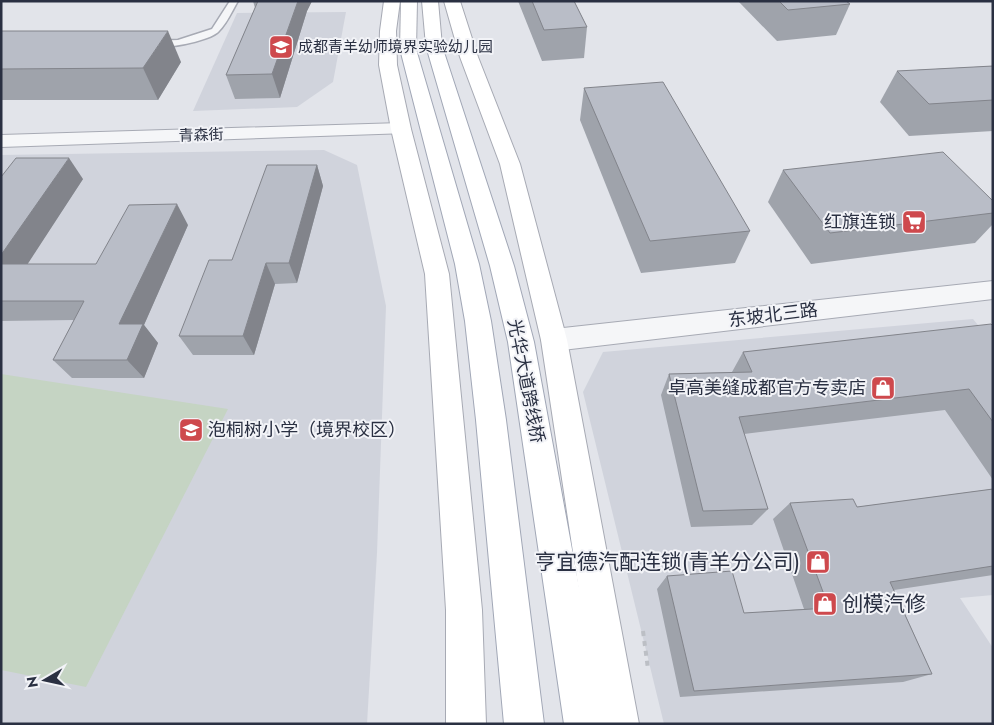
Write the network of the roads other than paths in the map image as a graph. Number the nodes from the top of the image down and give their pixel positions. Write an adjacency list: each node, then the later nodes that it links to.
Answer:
1 (234, 1): 6 (lane)
2 (392, 1): 8 (main road)
3 (409, 1): 7 (main road)
4 (430, 1): 7 (main road)
5 (452, 1): 11 (main road)
6 (140, 44)
7 (421, 48): 13 (main road, 光华大道跨线桥); 14 (main road, 光华大道跨线桥)
8 (402, 129): 9 (street, 青森街); 12 (main road)
9 (1, 141)
10 (993, 290): 11 (street, 东坡北三路)
11 (554, 340): 15 (main road)
12 (466, 724)
13 (524, 724)
14 (584, 724)
15 (619, 724)

